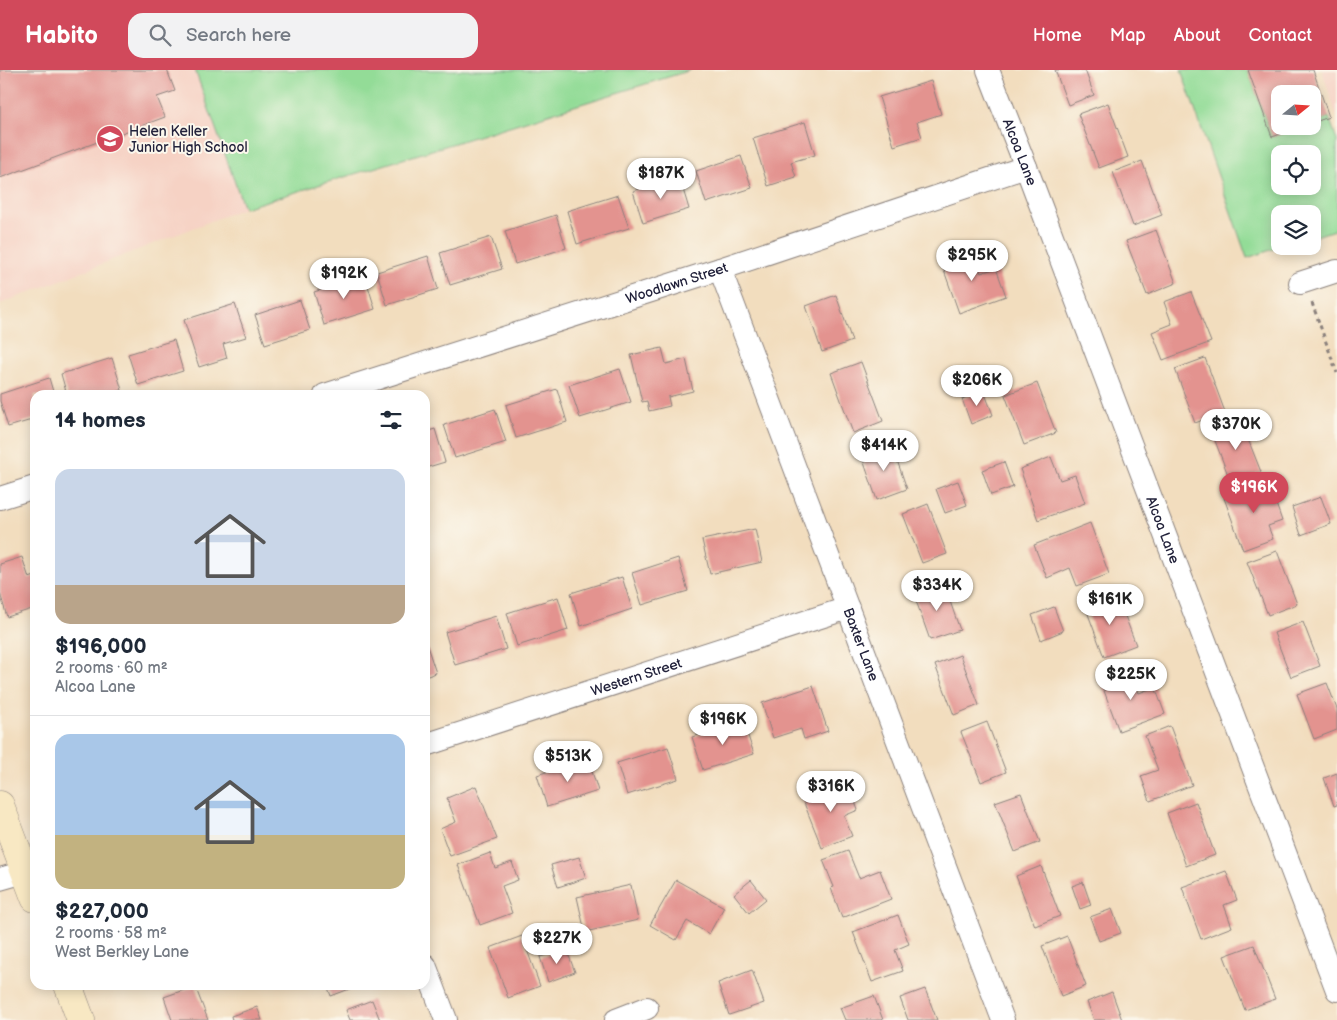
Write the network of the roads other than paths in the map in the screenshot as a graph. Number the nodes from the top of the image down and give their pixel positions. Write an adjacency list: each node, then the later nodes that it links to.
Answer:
1 (988, 70): 2 (street, Alcoa Lane)
2 (1026, 167): 3 (street, Woodlawn Street); 16 (street, Alcoa Lane)
3 (720, 269): 6 (street, Woodlawn Street); 9 (street, Baxter Lane)
4 (1337, 270): 5 (street)
5 (1302, 282)
6 (341, 390)
7 (30, 489): 8 (street)
8 (0, 498)
9 (848, 608): 10 (street, Western Street); 21 (street, Baxter Lane)
10 (430, 743)
11 (0, 805): 12 (street)
12 (20, 873): 13 (street)
13 (30, 890)
14 (430, 978): 19 (street)
15 (70, 990): 18 (street)
16 (1337, 990)
17 (647, 1008): 20 (street)
18 (81, 1020)
19 (446, 1020)
20 (616, 1020)
21 (1003, 1020)

